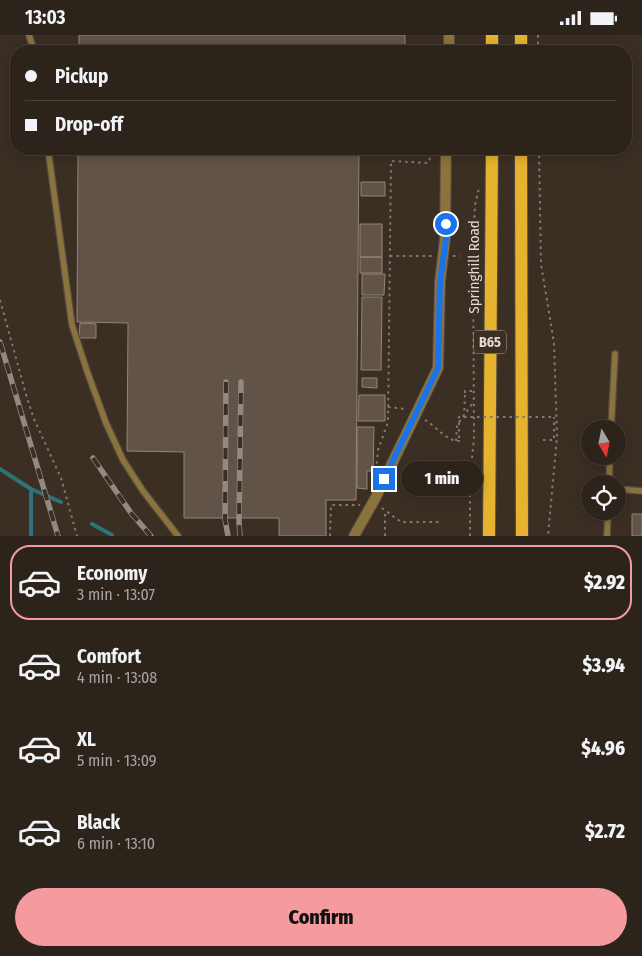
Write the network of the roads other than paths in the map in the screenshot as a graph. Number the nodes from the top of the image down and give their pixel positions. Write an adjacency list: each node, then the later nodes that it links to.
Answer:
1 (49, 155): 10 (lane)
2 (446, 155): 11 (street)
3 (492, 155): 12 (main road, Springhill Road / B65)
4 (522, 155): 13 (main road, B65)
5 (615, 354): 6 (lane)
6 (611, 420)
7 (626, 490): 8 (lane)
8 (642, 491)
9 (608, 520): 14 (lane)
10 (178, 536)
11 (354, 536)
12 (489, 536)
13 (522, 536)
14 (607, 536)

